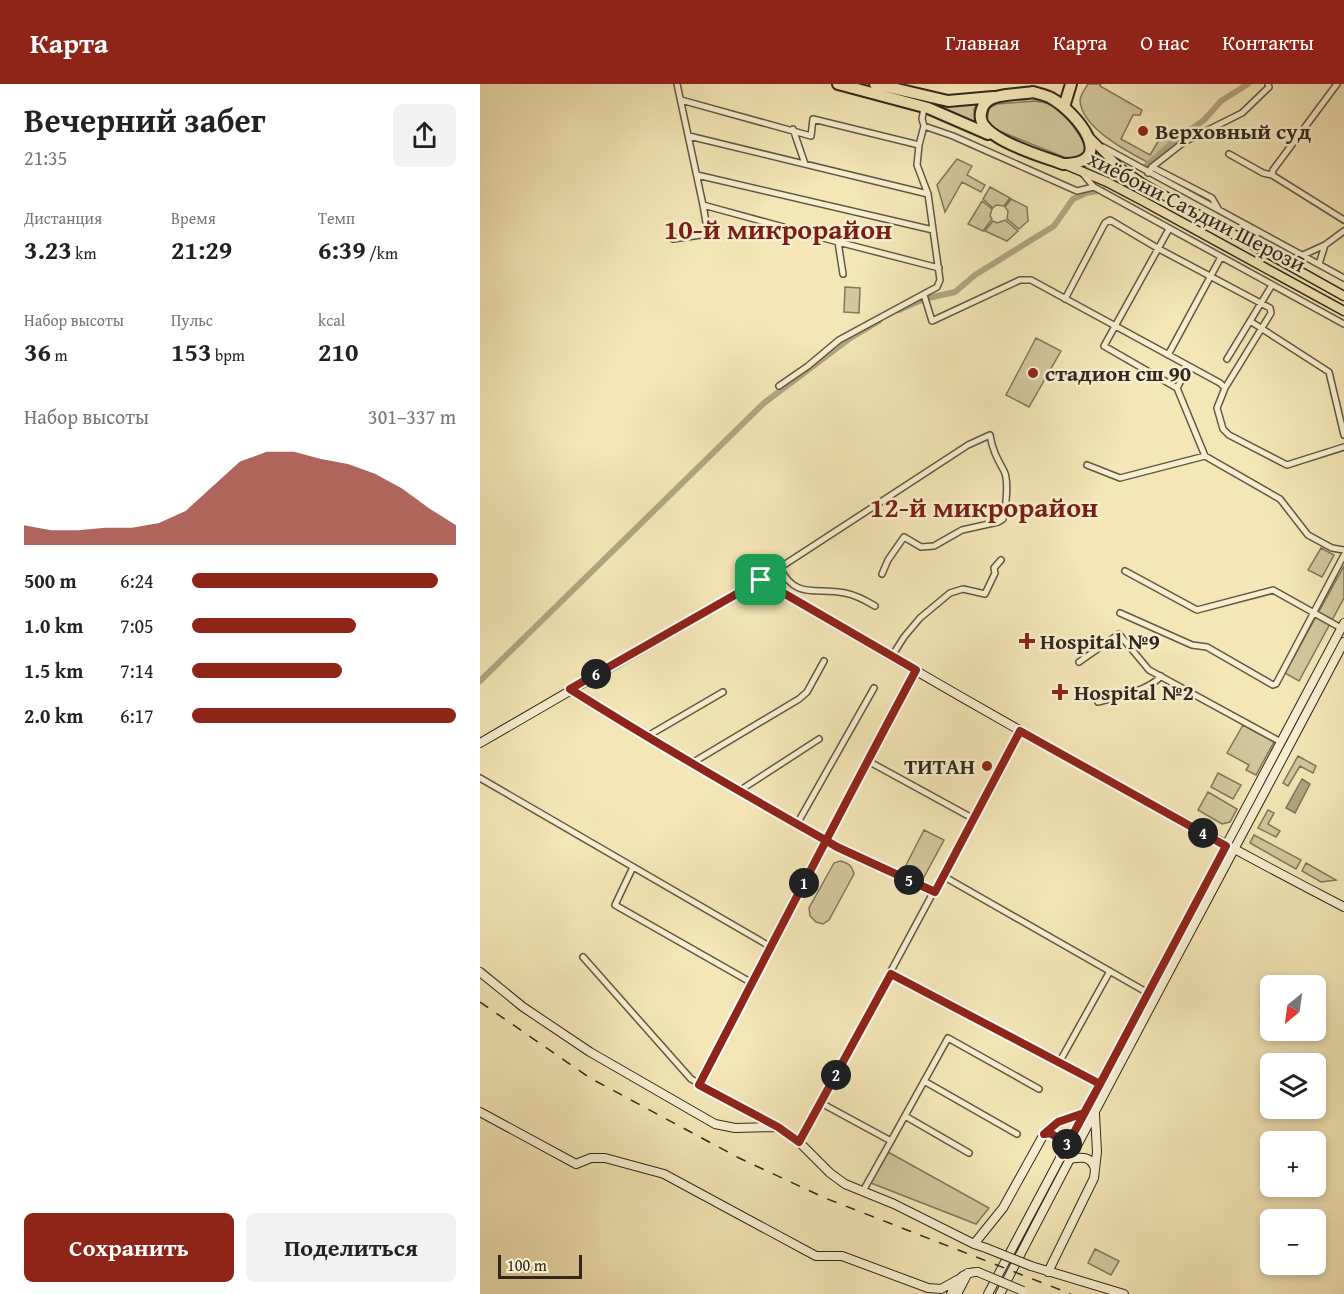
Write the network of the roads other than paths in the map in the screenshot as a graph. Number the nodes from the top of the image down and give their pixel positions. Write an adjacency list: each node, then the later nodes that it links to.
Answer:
1 (677, 84): 9 (street)
2 (838, 84): 10 (highway, хиёбони Саъдии Шерозӣ)
3 (875, 84): 8 (highway, хиёбони Саъдии Шерозӣ)
4 (1071, 84): 11 (highway)
5 (1268, 84): 21 (street)
6 (1337, 84): 25 (street)
7 (1036, 88): 8 (highway, хиёбони Саъдии Шерозӣ); 11 (highway, хиёбони Саъдии Шерозӣ)
8 (996, 97): 15 (highway)
9 (681, 100): 13 (street); 14 (street)
10 (924, 107): 12 (street); 15 (highway, хиёбони Саъдии Шерозӣ)
11 (1064, 107): 16 (highway, хиёбони Саъдии Шерозӣ)
12 (924, 126): 17 (street); 26 (street)
13 (793, 129): 17 (street); 19 (street)
14 (689, 136): 19 (street); 24 (street)
15 (995, 137): 20 (highway, хиёбони Саъдии Шерозӣ)
16 (1092, 140): 20 (highway, хиёбони Саъдии Шерозӣ); 22 (street); 47 (main road, хиёбони Саъдии Шерозӣ)
17 (919, 145): 27 (street)
18 (1229, 154): 25 (street)
19 (805, 164): 27 (street)
20 (1063, 164): 23 (main road, хиёбони Саъдии Шерозӣ)
21 (1152, 167): 22 (street); 29 (street)
22 (1148, 173): 29 (street)
23 (1083, 174): 26 (street); 50 (main road, хиёбони Саъдии Шерозӣ)
24 (697, 175): 28 (street); 32 (street)
25 (1272, 175): 30 (street)
26 (1094, 187): 31 (street)
27 (928, 194): 32 (street)
28 (703, 205): 34 (street); 35 (street)
29 (1219, 210): 38 (street)
30 (1344, 220)
31 (1169, 229): 37 (street); 39 (street)
32 (933, 230): 41 (street)
33 (1344, 231): 36 (street)
34 (673, 239)
35 (838, 243): 41 (street); 42 (street)
36 (1325, 245): 38 (street); 40 (street)
37 (1159, 249): 43 (street); 48 (street); 53 (street)
38 (1303, 255): 40 (street)
39 (1221, 257): 43 (street); 45 (street)
40 (1319, 264): 44 (street)
41 (939, 268): 46 (street)
42 (843, 274)
43 (1211, 276): 49 (street); 55 (street)
44 (1344, 278)
45 (1272, 285): 49 (street); 52 (street)
46 (924, 295): 48 (street); 58 (street)
47 (1344, 296)
48 (1065, 299): 53 (street)
49 (1260, 304): 51 (street); 54 (street)
50 (1344, 311)
51 (1250, 321): 54 (street); 56 (street)
52 (1344, 324)
53 (1115, 327): 55 (street); 59 (street)
54 (1261, 328): 60 (street); 61 (street)
55 (1168, 355): 57 (street)
56 (1227, 359)
57 (1189, 366): 59 (street); 60 (street)
58 (779, 386)
59 (1177, 388): 63 (street)
60 (1225, 388): 62 (street)
61 (1344, 435)
62 (1344, 447)
63 (1205, 456): 64 (street); 65 (street)
64 (1087, 465)
65 (1344, 550)
66 (1344, 555): 73 (street)
67 (1001, 560): 77 (street)
68 (780, 568): 70 (street); 71 (street); 72 (street)
69 (1125, 571): 73 (street)
70 (882, 574)
71 (761, 580): 77 (street); 83 (street)
72 (875, 606)
73 (1314, 612): 74 (street); 75 (street)
74 (1120, 613)
75 (1343, 625): 89 (street)
76 (1344, 642): 99 (street)
77 (892, 656): 80 (street)
78 (824, 661): 92 (street)
79 (1079, 662): 81 (street)
80 (916, 670): 86 (street); 91 (street)
81 (1161, 676): 85 (street); 89 (street)
82 (874, 688): 96 (street)
83 (570, 689): 87 (street); 90 (street)
84 (723, 692): 87 (street)
85 (1098, 702)
86 (1020, 731): 95 (street); 98 (street)
87 (646, 737): 92 (street)
88 (819, 739): 94 (street)
89 (1281, 742): 98 (street)
90 (480, 743)
91 (868, 761): 95 (street); 97 (street)
92 (692, 764): 94 (street)
93 (480, 778): 100 (street)
94 (739, 791): 96 (street)
95 (974, 819): 101 (street)
96 (797, 824): 97 (street)
97 (827, 841): 102 (street); 104 (street)
98 (1226, 846): 99 (street); 110 (street)
99 (1235, 850): 103 (street); 118 (street)
100 (633, 867): 104 (street); 109 (street)
101 (944, 876): 102 (street); 107 (street)
102 (935, 892): 108 (street)
103 (1344, 907)
104 (771, 947): 109 (street)
105 (583, 957): 114 (street)
106 (480, 972): 121 (street)
107 (1110, 972): 110 (street); 111 (street)
108 (891, 974): 111 (street); 116 (street)
109 (752, 983): 114 (street)
110 (1148, 993): 113 (street)
111 (1060, 1061): 113 (street)
112 (924, 1081): 115 (street); 120 (street); 122 (street)
113 (1100, 1084): 119 (street)
114 (699, 1085): 121 (street)
115 (1039, 1089)
116 (821, 1103): 124 (street); 125 (street)
117 (480, 1112): 134 (street)
118 (1095, 1112): 127 (street); 128 (street)
119 (1084, 1113): 123 (street); 127 (street)
120 (905, 1116): 124 (street); 126 (street)
121 (778, 1127): 125 (street)
122 (1017, 1134)
123 (1044, 1134): 127 (street); 130 (street)
124 (891, 1141): 129 (street)
125 (799, 1142): 129 (street)
126 (969, 1153)
127 (1065, 1157): 128 (street); 138 (street); 139 (street)
128 (1096, 1170): 132 (street)
129 (863, 1191): 130 (street)
130 (974, 1244): 132 (street, bridge)
131 (968, 1272): 133 (street); 135 (street, bridge); 137 (street)
132 (1048, 1272): 140 (street)
133 (957, 1280): 134 (street); 136 (street)
134 (942, 1292)
135 (1026, 1293)
136 (951, 1294)
137 (957, 1294)
138 (988, 1294)
139 (1000, 1294)
140 (1124, 1294)

